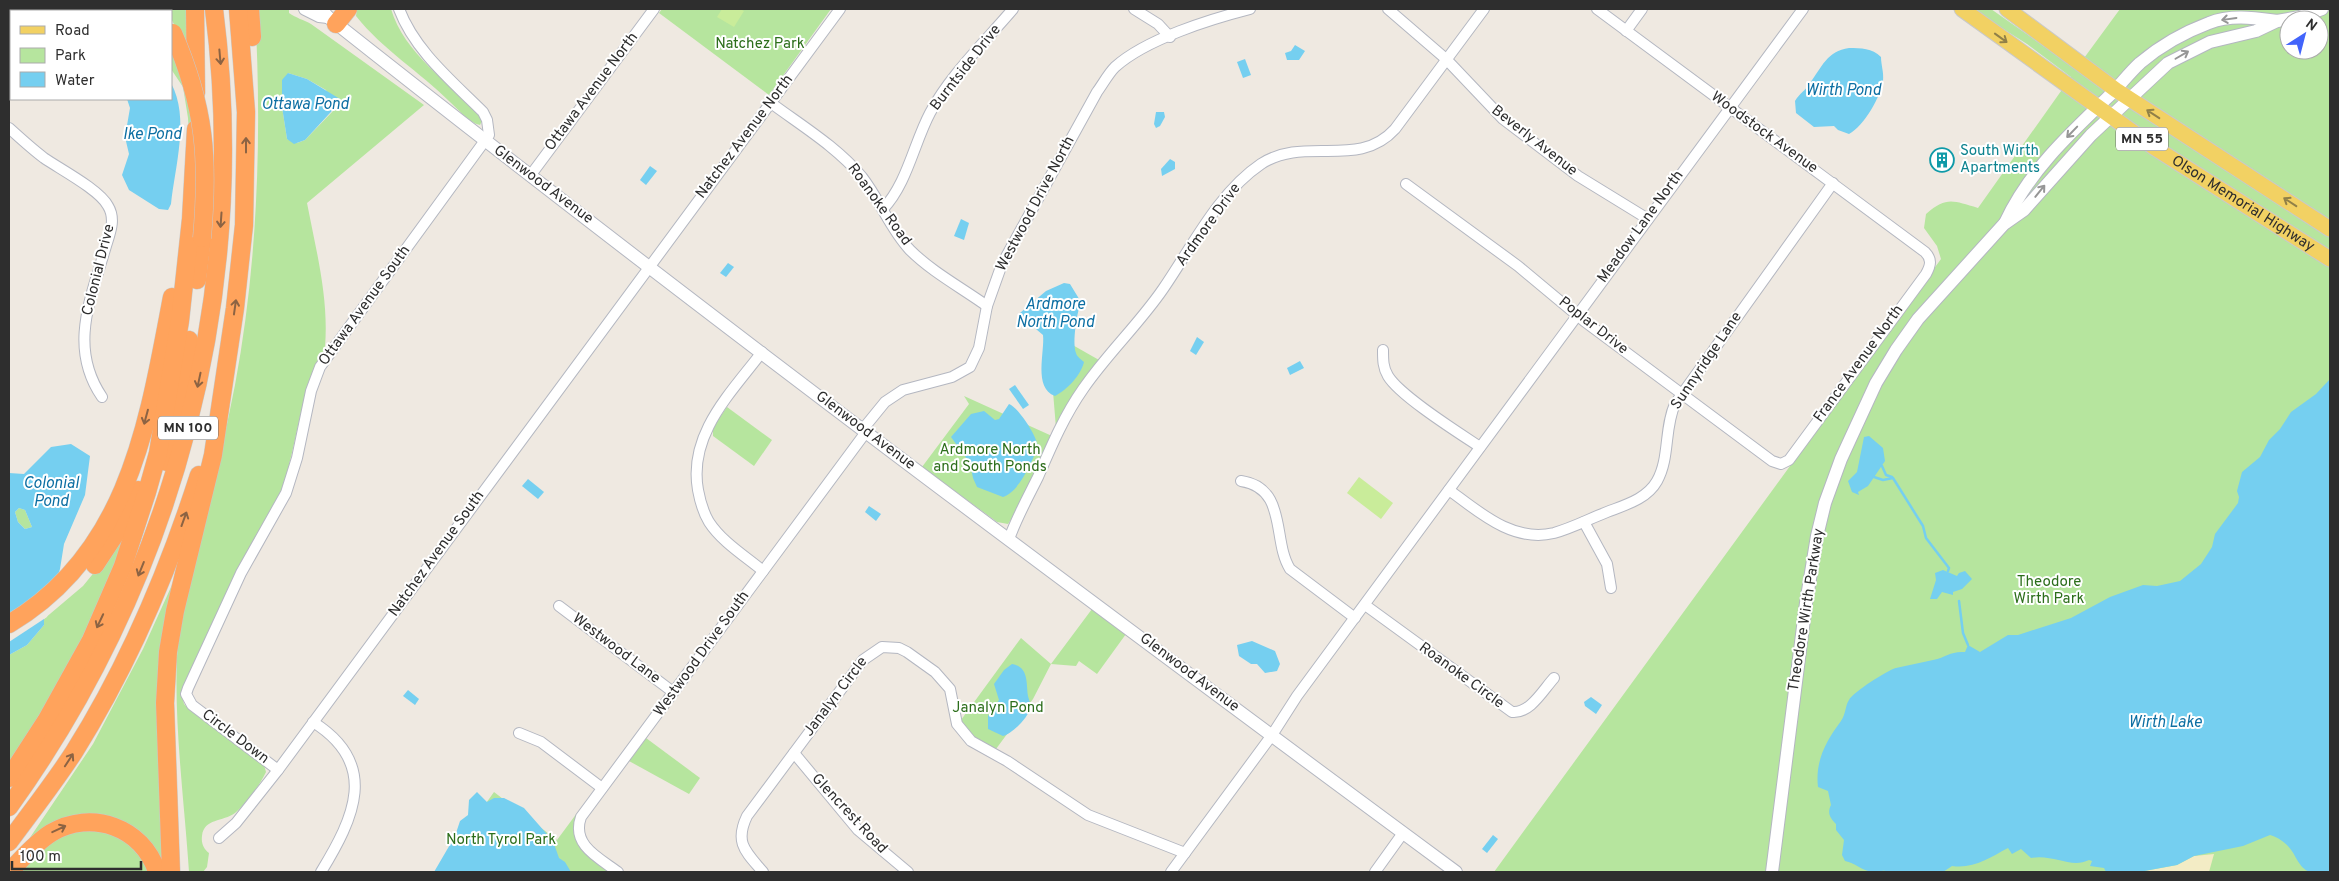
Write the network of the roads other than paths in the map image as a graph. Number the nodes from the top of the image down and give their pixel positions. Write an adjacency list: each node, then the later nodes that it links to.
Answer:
1 (195, 9): 35 (highway)
2 (214, 9): 58 (highway, MN 100, one-way to 58)
3 (238, 9): 30 (highway, MN 100)
4 (250, 9): 30 (highway)
5 (305, 9): 21 (street, Glenwood Avenue)
6 (348, 9): 21 (highway)
7 (399, 9): 33 (street)
8 (654, 9): 34 (street, Ottawa Avenue North)
9 (840, 9): 28 (street, Natchez Avenue North)
10 (1013, 9): 38 (street, Burntside Drive)
11 (1134, 9): 25 (street)
12 (1250, 9): 25 (street, Westwood Drive North)
13 (1388, 9): 26 (street, Beverly Avenue)
14 (1484, 9): 26 (street, Ardmore Drive)
15 (1596, 9): 24 (street, Woodstock Avenue)
16 (1642, 9): 24 (street)
17 (1803, 9): 29 (street, Meadow Lane North)
18 (1962, 9): 31 (main road, Olson Memorial Highway / MN 55, one-way to 31)
19 (2007, 9): 27 (main road, Olson Memorial Highway / MN 55)
20 (2322, 9): 22 (street, Theodore Wirth Parkway)
21 (330, 15): 33 (street, Glenwood Avenue)
22 (2277, 22): 27 (street, Theodore Wirth Parkway, one-way to 22); 27 (street, Theodore Wirth Parkway, one-way to 27)
23 (172, 31): 58 (highway, bridge)
24 (1626, 31): 29 (street, Woodstock Avenue)
25 (1170, 37): 44 (street, Westwood Drive North)
26 (1446, 59): 39 (street, Beverly Avenue); 59 (street, Ardmore Drive)
27 (2122, 94): 31 (street, Theodore Wirth Parkway); 40 (main road, Olson Memorial Highway / MN 55, one-way to 27)
28 (771, 103): 38 (street, Roanoke Road); 43 (street, Natchez Avenue North)
29 (1729, 107): 37 (street, Woodstock Avenue); 39 (street, Meadow Lane North)
30 (246, 112): 48 (highway, MN 100, one-way to 30)
31 (2103, 112): 42 (main road, Olson Memorial Highway / MN 55); 95 (street, Theodore Wirth Parkway)
32 (9, 128): 50 (street, Colonial Drive)
33 (485, 141): 34 (street, Glenwood Avenue); 71 (street, Ottawa Avenue South)
34 (530, 176): 43 (street, Glenwood Avenue)
35 (192, 181): 51 (highway); 60 (highway, one-way to 60)
36 (1406, 184): 45 (street, Poplar Drive)
37 (1833, 184): 41 (street, Woodstock Avenue); 49 (street, Sunnyridge Lane)
38 (883, 209): 44 (street, Roanoke Road)
39 (1648, 218): 45 (street, Meadow Lane North)
40 (2330, 229)
41 (1930, 259): 54 (street, France Avenue North)
42 (2330, 259)
43 (650, 266): 47 (street, Glenwood Avenue); 72 (street, Natchez Avenue South)
44 (987, 306): 52 (street, Westwood Drive North)
45 (1577, 315): 49 (street, Poplar Drive); 53 (street, Meadow Lane North)
46 (1384, 350): 53 (street)
47 (762, 352): 52 (street, Glenwood Avenue); 61 (street)
48 (227, 356): 68 (highway); 82 (highway, MN 100, one-way to 48)
49 (1682, 394): 54 (street, Poplar Drive); 57 (street, Sunnyridge Lane)
50 (102, 397)
51 (162, 425): 60 (highway); 77 (highway, one-way to 77)
52 (864, 431): 59 (street, Glenwood Avenue); 61 (street, Westwood Drive South)
53 (1480, 447): 56 (street, Meadow Lane North)
54 (1781, 464)
55 (1241, 481): 65 (street)
56 (1449, 490): 57 (street, Sunnyridge Lane); 63 (street, Meadow Lane North)
57 (1584, 522): 62 (street)
58 (153, 539): 79 (highway, MN 100, one-way to 79)
59 (1009, 539): 74 (street, Glenwood Avenue)
60 (90, 561): 66 (highway); 67 (highway)
61 (763, 571): 70 (street, Westwood Drive South)
62 (1611, 588)
63 (1364, 605): 65 (street, Meadow Lane North); 69 (street, Roanoke Circle)
64 (559, 606): 70 (street, Westwood Lane)
65 (1355, 618): 74 (street)
66 (9, 624)
67 (9, 636)
68 (168, 652): 86 (highway); 87 (highway)
69 (1554, 678)
70 (673, 692): 78 (street, Westwood Drive South)
71 (192, 705): 76 (street, Circle Down)
72 (314, 722): 76 (street, Natchez Avenue South); 88 (street)
73 (519, 733): 78 (street)
74 (1272, 735): 80 (street, Glenwood Avenue); 83 (street)
75 (794, 753): 83 (street, Janalyn Circle); 90 (street, Janalyn Circle); 91 (street, Glencrest Road)
76 (278, 770): 81 (street, Natchez Avenue South)
77 (9, 778)
78 (602, 788): 89 (street, Westwood Drive South)
79 (9, 807)
80 (1403, 833): 93 (street); 94 (street, Glenwood Avenue)
81 (219, 838)
82 (9, 842)
83 (1185, 853): 92 (street)
84 (9, 872): 85 (highway, one-way to 85)
85 (157, 872)
86 (171, 872)
87 (182, 872)
88 (321, 872)
89 (618, 872)
90 (763, 872)
91 (908, 872)
92 (1171, 872)
93 (1376, 872)
94 (1456, 872)
95 (1772, 872)

